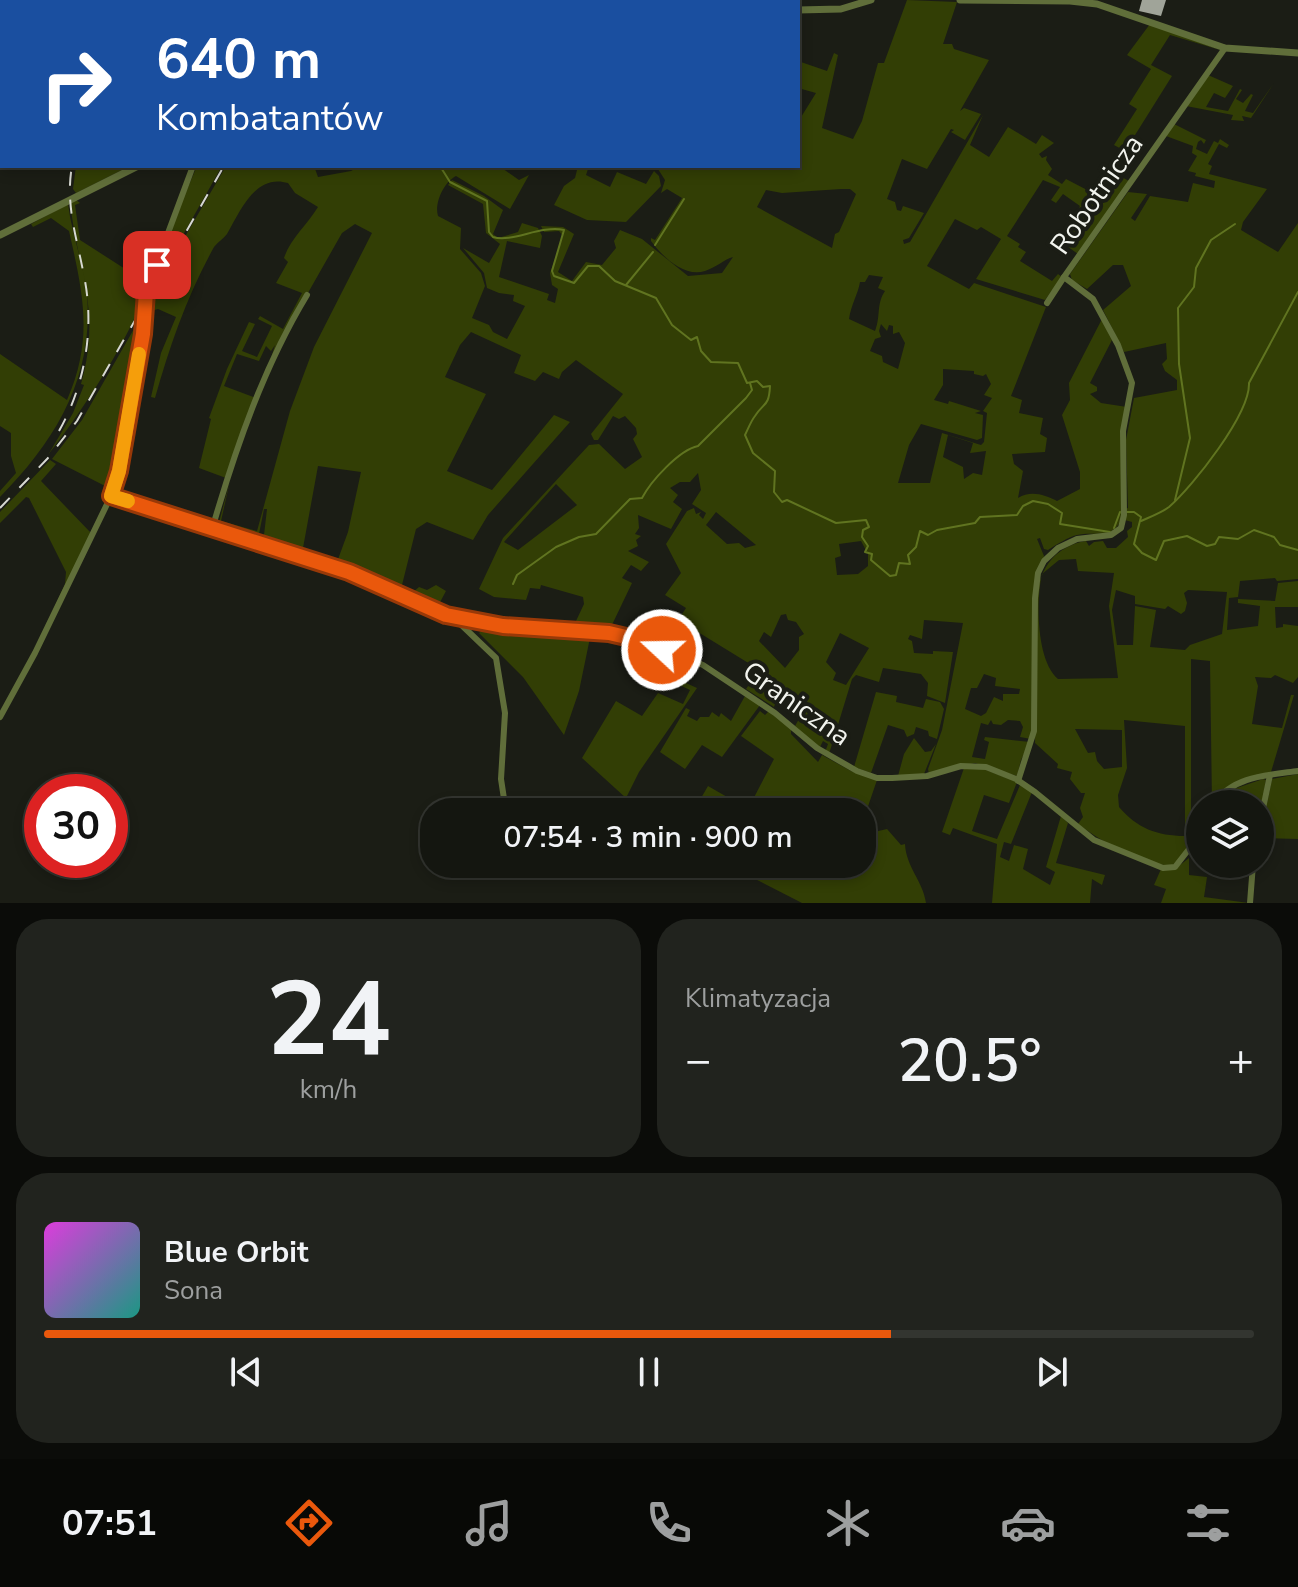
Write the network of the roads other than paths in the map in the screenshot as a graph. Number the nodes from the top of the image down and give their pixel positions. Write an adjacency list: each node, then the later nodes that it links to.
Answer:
1 (871, 0): 3 (street)
2 (960, 0): 4 (street)
3 (800, 10)
4 (1225, 48): 5 (street); 9 (street, Robotnicza)
5 (1298, 53)
6 (134, 168): 8 (street)
7 (192, 168): 12 (street)
8 (0, 235)
9 (1064, 277): 11 (street); 18 (street, Robotnicza)
10 (307, 295): 13 (street)
11 (1047, 303)
12 (111, 496): 13 (street, Graniczna); 15 (street)
13 (213, 526): 14 (street, Graniczna)
14 (452, 616): 18 (street, Graniczna); 21 (street)
15 (0, 717)
16 (1298, 771): 17 (street)
17 (1270, 775): 19 (street); 20 (street)
18 (1018, 781): 22 (street, Graniczna)
19 (1225, 790)
20 (1267, 790)
21 (504, 798)
22 (1186, 853)
23 (1252, 878): 24 (street)
24 (1250, 903)

